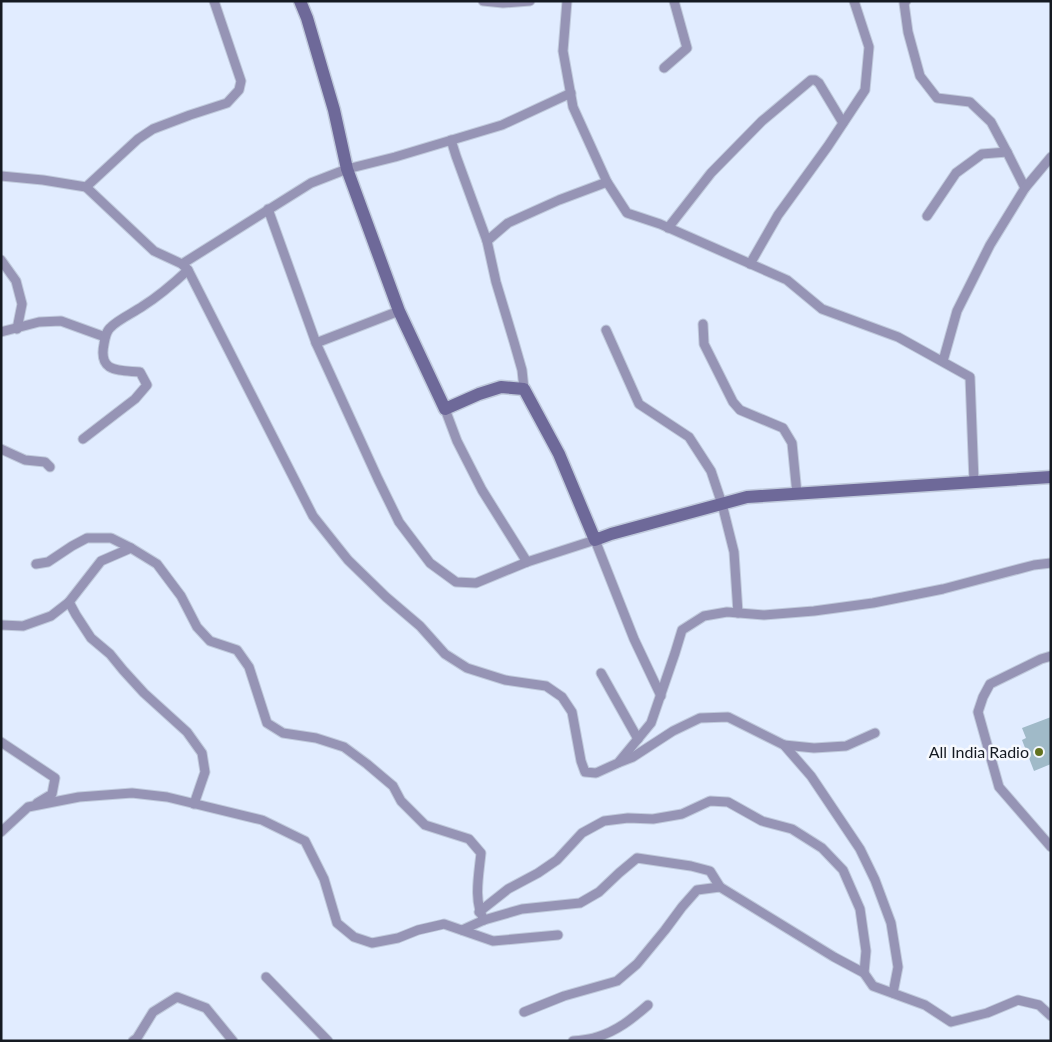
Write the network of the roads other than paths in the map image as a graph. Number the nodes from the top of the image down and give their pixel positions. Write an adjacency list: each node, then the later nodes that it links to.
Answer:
1 (214, 1): 18 (street)
2 (300, 1): 15 (street)
3 (483, 1): 4 (street)
4 (530, 1)
5 (567, 1): 10 (street)
6 (674, 1): 9 (street)
7 (854, 1): 11 (street)
8 (906, 1): 13 (street)
9 (664, 68)
10 (571, 93): 12 (street); 17 (street)
11 (843, 123): 22 (street); 25 (street)
12 (451, 140): 15 (street); 23 (street)
13 (1007, 152): 19 (street); 21 (street)
14 (1051, 157): 19 (street)
15 (347, 169): 20 (street); 27 (street)
16 (1, 176): 18 (street)
17 (607, 182): 22 (street); 23 (street)
18 (86, 187): 26 (street)
19 (1026, 188): 34 (street)
20 (268, 209): 26 (street); 33 (street)
21 (927, 216)
22 (668, 228): 25 (street)
23 (487, 241): 35 (street)
24 (1, 260): 29 (street)
25 (750, 264): 34 (street)
26 (185, 267): 32 (street); 59 (street)
27 (399, 311): 33 (street); 36 (street)
28 (704, 324): 42 (street)
29 (17, 328): 31 (street); 32 (street)
30 (606, 330): 43 (street)
31 (1, 332)
32 (105, 337): 37 (street)
33 (316, 343): 46 (street)
34 (943, 361): 41 (street)
35 (524, 389): 36 (street); 44 (street)
36 (445, 409): 46 (street)
37 (83, 439)
38 (1, 449): 39 (street)
39 (50, 467)
40 (1051, 477): 41 (street)
41 (974, 482): 42 (street)
42 (797, 494): 43 (street)
43 (722, 504): 44 (street); 50 (street)
44 (595, 540): 46 (street); 54 (street)
45 (131, 548): 47 (street); 49 (street); 65 (street)
46 (527, 562)
47 (36, 564)
48 (1051, 564): 50 (street)
49 (70, 602): 51 (street); 60 (street)
50 (738, 612): 54 (street)
51 (1, 625)
52 (1051, 656): 63 (street)
53 (601, 673): 56 (street)
54 (661, 696): 56 (street)
55 (875, 732): 58 (street)
56 (638, 739): 59 (street)
57 (1, 742): 61 (street)
58 (784, 745): 59 (street); 70 (street)
59 (618, 763)
60 (194, 804): 61 (street); 66 (street)
61 (33, 806): 62 (street)
62 (1, 832)
63 (1051, 848)
64 (720, 887): 65 (street); 68 (street); 72 (street)
65 (482, 916): 66 (street); 68 (street)
66 (462, 930): 67 (street)
67 (558, 935)
68 (864, 973): 70 (street)
69 (266, 977): 76 (street)
70 (893, 993): 73 (street)
71 (648, 1005): 77 (street)
72 (524, 1012)
73 (1051, 1016)
74 (133, 1041): 75 (street)
75 (233, 1041)
76 (328, 1041)
77 (573, 1041)

